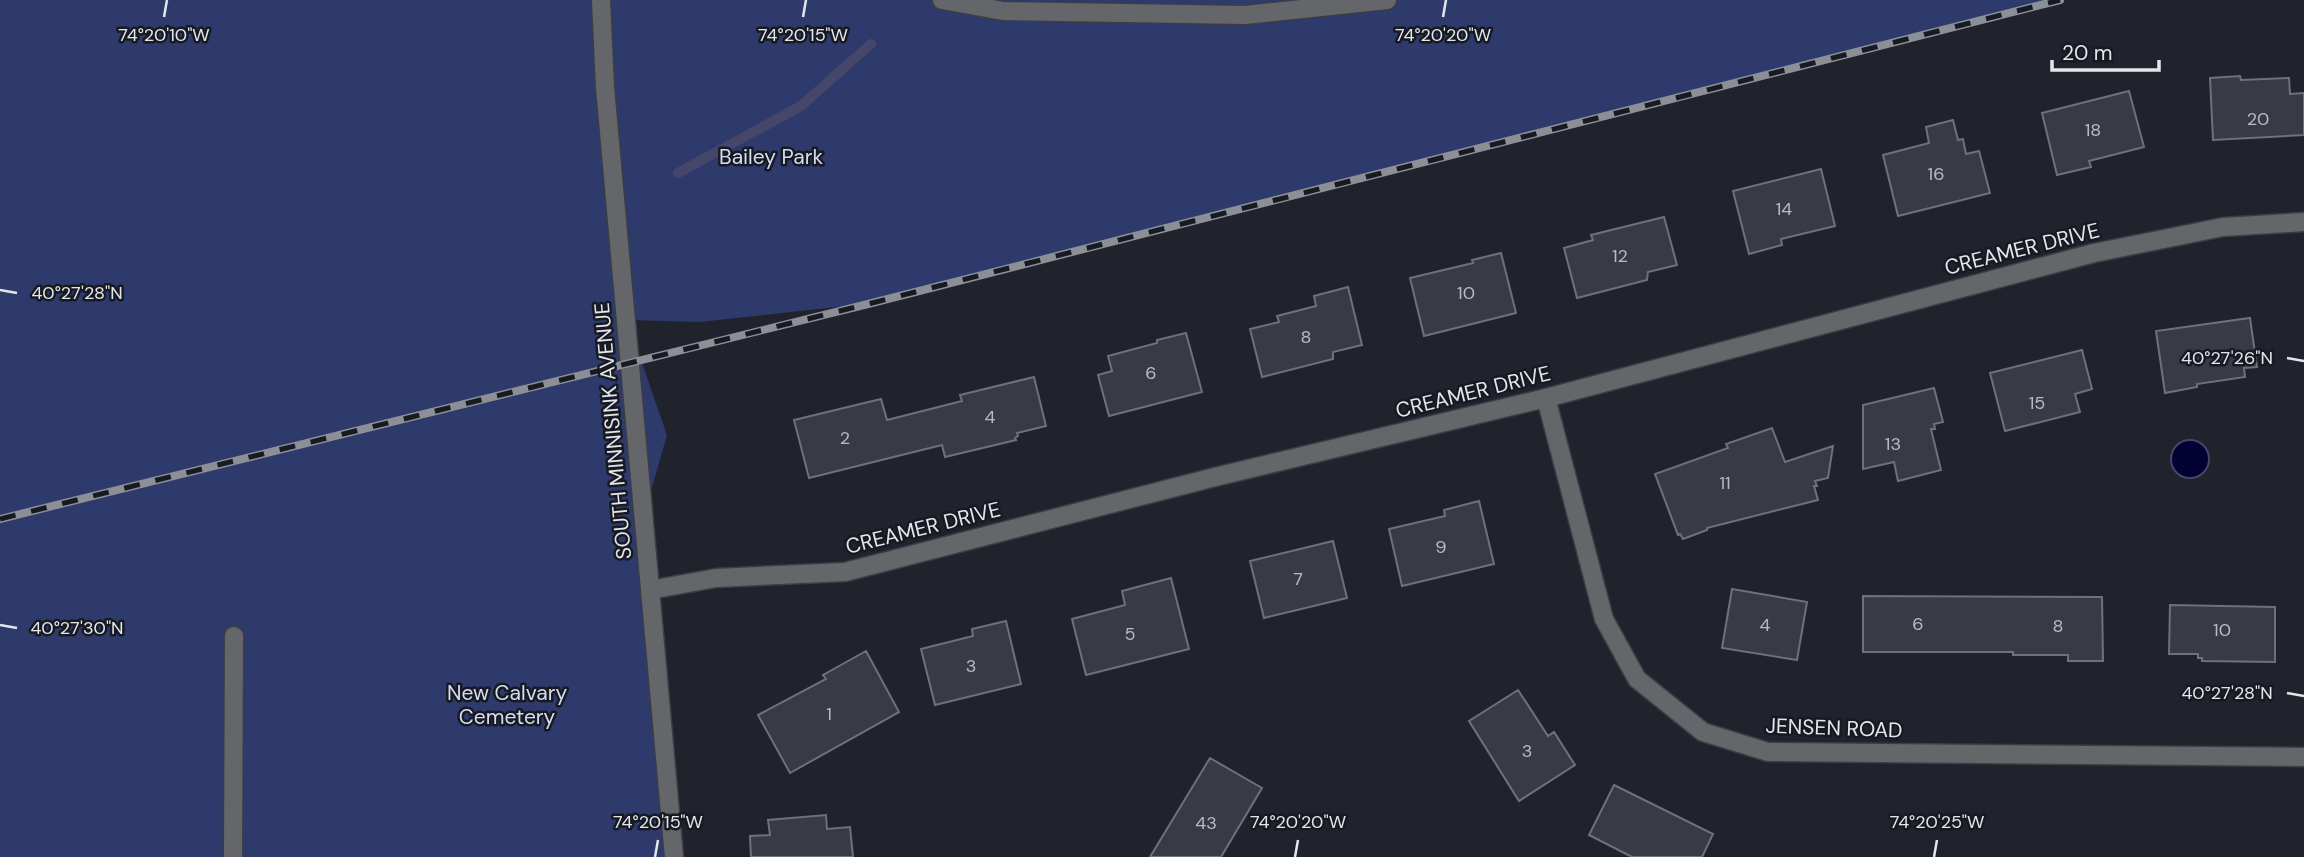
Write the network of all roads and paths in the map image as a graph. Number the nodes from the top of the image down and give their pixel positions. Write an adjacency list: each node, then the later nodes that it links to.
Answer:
1 (601, 0): 6 (street, SOUTH MINNISINK AVENUE)
2 (942, 0): 3 (street)
3 (1387, 0)
4 (2304, 222): 5 (street, CREAMER DRIVE)
5 (1546, 398): 6 (street, CREAMER DRIVE); 8 (street, JENSEN ROAD)
6 (650, 590): 10 (street, SOUTH MINNISINK AVENUE)
7 (234, 636): 9 (street)
8 (2304, 757)
9 (233, 857)
10 (674, 857)

